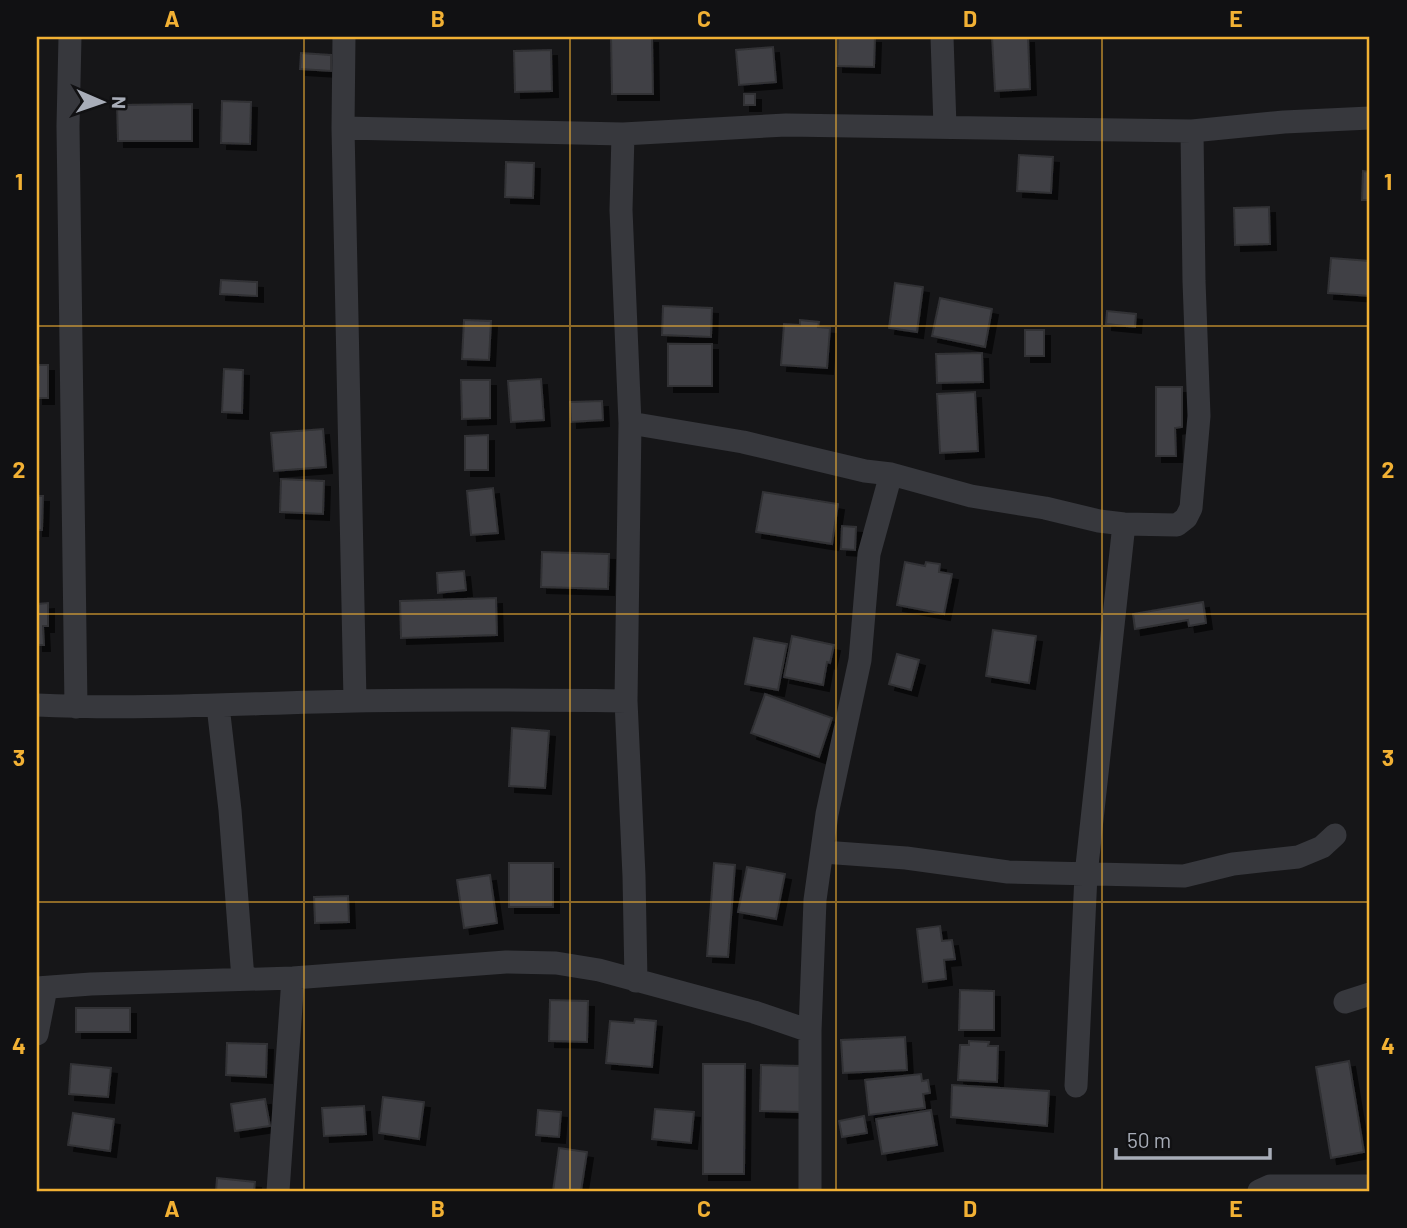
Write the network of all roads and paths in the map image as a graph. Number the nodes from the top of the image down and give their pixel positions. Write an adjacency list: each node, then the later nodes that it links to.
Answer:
1 (70, 37): 16 (street)
2 (344, 37): 6 (street)
3 (942, 37): 5 (street)
4 (1370, 118): 7 (street)
5 (945, 127): 7 (street); 8 (street)
6 (344, 128): 8 (street); 12 (street)
7 (1192, 131): 11 (street)
8 (623, 134): 9 (street)
9 (630, 423): 10 (street); 13 (street)
10 (891, 474): 11 (street); 18 (street)
11 (1124, 524): 19 (street)
12 (355, 701): 13 (street); 15 (street)
13 (626, 701): 22 (street)
14 (37, 705): 16 (street)
15 (218, 706): 16 (street); 21 (street)
16 (76, 707)
17 (1335, 835): 19 (street)
18 (823, 852): 19 (street); 26 (street)
19 (1086, 875): 28 (street)
20 (293, 978): 21 (street); 22 (street); 30 (street)
21 (243, 979): 23 (street)
22 (636, 981): 26 (street)
23 (41, 988): 27 (street)
24 (1370, 994): 25 (street)
25 (1345, 1002)
26 (810, 1031): 31 (street)
27 (37, 1034)
28 (1076, 1086)
29 (1370, 1186): 32 (street)
30 (278, 1191)
31 (810, 1191)
32 (1259, 1191)

